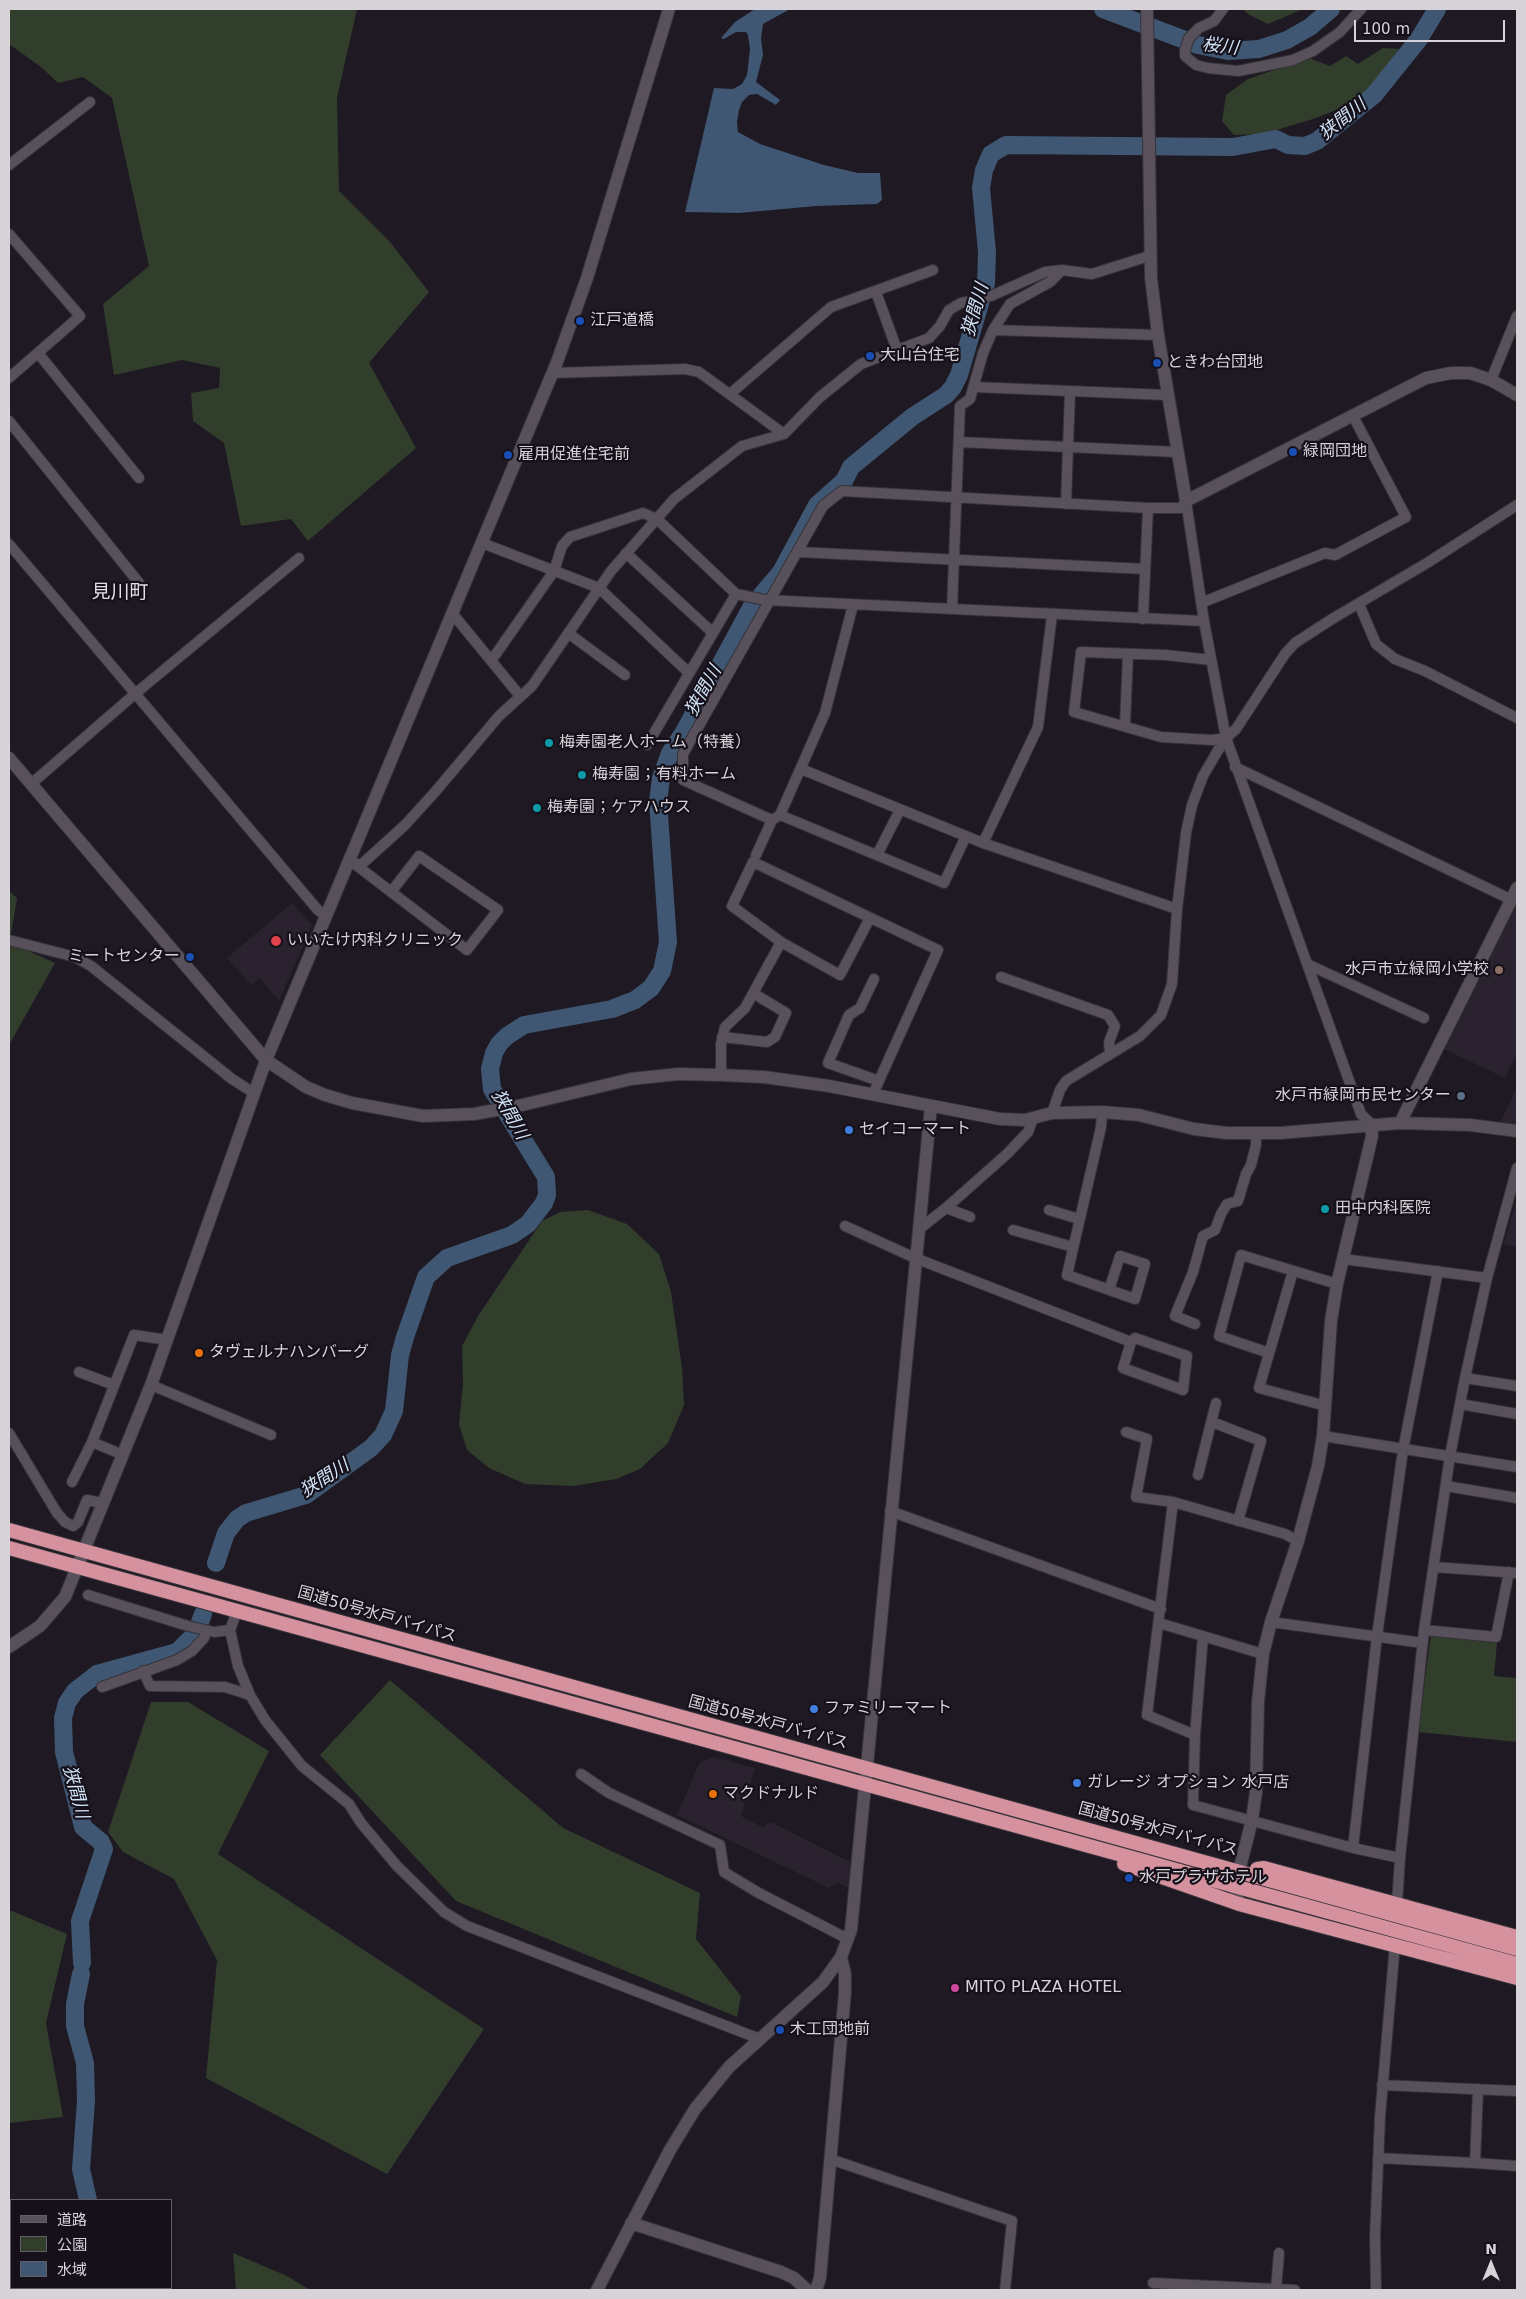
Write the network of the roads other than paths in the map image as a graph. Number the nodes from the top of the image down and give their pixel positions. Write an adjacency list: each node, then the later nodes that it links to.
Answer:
1 (669, 9): 17 (street)
2 (1223, 9): 3 (street)
3 (1360, 9)
4 (1146, 10): 8 (street)
5 (90, 102): 6 (street)
6 (9, 165)
7 (9, 234): 16 (street)
8 (1149, 256): 10 (street); 14 (street)
9 (933, 270): 11 (street)
10 (1062, 270): 13 (street); 15 (street)
11 (876, 292): 15 (street); 22 (street)
12 (1517, 316): 19 (street)
13 (993, 330): 14 (street); 20 (street)
14 (1158, 335): 23 (street)
15 (897, 350): 27 (street)
16 (38, 353): 18 (street); 31 (street)
17 (552, 373): 22 (street); 38 (street)
18 (9, 378)
19 (1491, 380): 24 (street); 25 (street)
20 (974, 387): 21 (street); 28 (street)
21 (1070, 391): 23 (street); 29 (street)
22 (730, 394): 27 (street)
23 (1168, 395): 30 (street)
24 (1517, 395)
25 (1353, 416): 33 (street); 50 (street)
26 (9, 421): 46 (street)
27 (784, 434): 37 (street)
28 (959, 442): 29 (street); 32 (street)
29 (1068, 446): 30 (street); 34 (street)
30 (1177, 452): 33 (street)
31 (139, 478)
32 (956, 498): 34 (street); 40 (street); 43 (street)
33 (1186, 501): 36 (street); 50 (street)
34 (1066, 504): 36 (street)
35 (1517, 504): 51 (street)
36 (1148, 508): 44 (street)
37 (656, 519): 41 (street); 45 (street); 48 (street)
38 (482, 543): 45 (street); 54 (street)
39 (9, 544): 65 (street)
40 (798, 552): 43 (street); 49 (street)
41 (626, 553): 47 (street); 59 (street)
42 (298, 558): 65 (street)
43 (954, 559): 44 (street); 53 (street)
44 (1145, 569): 56 (street)
45 (554, 571): 47 (street); 62 (street)
46 (139, 583)
47 (599, 588): 58 (street); 63 (street)
48 (740, 595): 49 (street); 59 (street)
49 (768, 600): 52 (street); 76 (street)
50 (1201, 603): 57 (street)
51 (1359, 604): 67 (street); 69 (street)
52 (853, 605): 53 (street); 73 (street)
53 (952, 609): 55 (street)
54 (452, 613): 62 (street); 81 (street)
55 (1052, 615): 56 (street); 78 (street)
56 (1143, 619): 57 (street)
57 (1204, 621): 61 (street)
58 (568, 633): 64 (street); 66 (street)
59 (713, 633): 63 (street)
60 (1128, 654): 61 (street); 68 (street); 68 (street)
61 (1211, 660): 69 (street)
62 (491, 661): 66 (street)
63 (689, 673): 70 (street)
64 (625, 675)
65 (136, 693): 74 (street); 86 (street)
66 (520, 696): 81 (street)
67 (1517, 718)
68 (1125, 725): 69 (street)
69 (1226, 738): 72 (street); 85 (street)
70 (647, 745)
71 (9, 758): 74 (street)
72 (1235, 767): 84 (street); 90 (street)
73 (801, 769): 75 (street); 76 (street)
74 (31, 784): 97 (street)
75 (900, 810): 77 (street); 80 (street)
76 (776, 818): 79 (street); 80 (street)
77 (966, 836): 78 (street); 80 (street)
78 (983, 843): 85 (street)
79 (756, 855)
80 (877, 855)
81 (351, 864): 83 (street); 86 (street)
82 (1517, 888): 84 (street)
83 (391, 892): 83 (street)
84 (1512, 900): 106 (street)
85 (1177, 909): 96 (street)
86 (325, 916): 97 (street)
87 (870, 918): 89 (street); 89 (street); 99 (street)
88 (9, 940): 100 (street)
89 (781, 942): 93 (street)
90 (1307, 964): 94 (street); 107 (street)
91 (1001, 977): 96 (street)
92 (874, 979): 99 (street)
93 (753, 993): 95 (street); 95 (street)
94 (1424, 1018)
95 (722, 1037): 98 (street)
96 (1110, 1053): 104 (street)
97 (266, 1060): 98 (street); 100 (street)
98 (720, 1075): 101 (street)
99 (879, 1081): 101 (street)
100 (254, 1093): 127 (street)
101 (873, 1094): 102 (street)
102 (930, 1106): 105 (street); 116 (street)
103 (1102, 1112): 104 (street); 109 (street); 114 (street)
104 (1052, 1113): 105 (street)
105 (1034, 1118): 111 (street)
106 (1400, 1123): 107 (street); 108 (street)
107 (1371, 1124): 109 (street); 120 (street)
108 (1517, 1131)
109 (1256, 1134): 126 (street)
110 (1517, 1168): 123 (street)
111 (946, 1208): 113 (street); 116 (street)
112 (1049, 1210): 114 (street)
113 (970, 1217)
114 (1079, 1219): 118 (street)
115 (845, 1226): 119 (street)
116 (918, 1230): 119 (street)
117 (1013, 1230): 118 (street)
118 (1073, 1248): 125 (street)
119 (915, 1258): 128 (street); 155 (street)
120 (1344, 1259): 122 (street); 124 (street)
121 (1293, 1271): 124 (street); 129 (street); 129 (street)
122 (1438, 1271): 123 (street); 145 (street)
123 (1487, 1278): 131 (street)
124 (1337, 1284): 137 (street)
125 (1109, 1290): 125 (street)
126 (1195, 1324)
127 (168, 1340): 132 (street); 133 (street)
128 (1131, 1342): 128 (street)
129 (1269, 1353): 137 (street)
130 (79, 1372): 132 (street)
131 (1464, 1378): 134 (street); 136 (street)
132 (114, 1385): 144 (street)
133 (151, 1385): 142 (street); 146 (street)
134 (1517, 1386)
135 (1216, 1403): 139 (street)
136 (1460, 1404): 138 (street); 147 (street)
137 (1326, 1406): 143 (street)
138 (1517, 1414)
139 (1212, 1422): 149 (street); 156 (street)
140 (1126, 1432): 153 (street)
141 (9, 1433): 154 (street)
142 (270, 1435)
143 (1323, 1436): 145 (street); 158 (street)
144 (92, 1442): 146 (street); 150 (street)
145 (1403, 1450): 147 (street); 173 (street)
146 (123, 1455): 154 (street)
147 (1450, 1456): 148 (street); 151 (street)
148 (1517, 1466)
149 (1198, 1475)
150 (72, 1482)
151 (1446, 1486): 152 (street); 162 (street)
152 (1517, 1498)
153 (1173, 1502): 156 (street); 165 (street)
154 (102, 1503): 160 (street)
155 (890, 1511): 165 (street); 181 (street)
156 (1238, 1521): 158 (street)
157 (9, 1530): 160 (highway, 国道50号水戸バイパス)
158 (1298, 1541): 167 (street)
159 (9, 1548): 161 (highway, 国道50号水戸バイパス)
160 (83, 1550): 161 (street); 181 (highway, 国道50号水戸バイパス)
161 (77, 1567): 166 (highway, 国道50号水戸バイパス); 175 (street)
162 (1434, 1567): 163 (street); 170 (street)
163 (1513, 1573): 170 (street)
164 (88, 1596): 171 (street)
165 (1161, 1609): 168 (street)
166 (237, 1610): 169 (street); 183 (highway, 国道50号水戸バイパス)
167 (1271, 1622): 173 (street); 176 (street)
168 (1159, 1623): 172 (street); 180 (street)
169 (230, 1630): 171 (street); 179 (street)
170 (1424, 1630): 174 (street)
171 (206, 1631): 177 (street)
172 (1203, 1636): 176 (street); 180 (street)
173 (1377, 1636): 174 (street); 186 (street)
174 (1423, 1643): 187 (street)
175 (9, 1647)
176 (1264, 1654): 184 (street)
177 (143, 1671): 178 (street); 179 (street)
178 (102, 1687)
179 (250, 1695): 199 (street)
180 (1195, 1735): 184 (street)
181 (867, 1768): 183 (street); 188 (highway, 国道50号水戸バイパス)
182 (581, 1774): 193 (street)
183 (866, 1785): 185 (highway, 国道50号水戸バイパス); 193 (street)
184 (1252, 1820): 186 (street); 188 (street)
185 (1092, 1848): 189 (highway, 国道50号水戸バイパス); 190 (highway)
186 (1353, 1848): 187 (street)
187 (1400, 1858): 191 (street)
188 (1238, 1870): 189 (street); 191 (highway); 195 (highway, 国道50号水戸バイパス)
189 (1235, 1886): 190 (street); 197 (highway, 国道50号水戸バイパス)
190 (1239, 1904): 194 (highway)
191 (1397, 1904): 192 (highway)
192 (1517, 1937)
193 (848, 1939): 196 (street)
194 (1394, 1944): 198 (highway); 200 (street)
195 (1517, 1949)
196 (841, 1957): 199 (street); 204 (street)
197 (1517, 1964)
198 (1517, 1978)
199 (760, 2039): 207 (street)
200 (1382, 2084): 201 (street); 203 (street)
201 (1478, 2089): 202 (street); 205 (street)
202 (1517, 2091)
203 (1378, 2158): 205 (street); 216 (street)
204 (830, 2159): 213 (street); 214 (street)
205 (1475, 2163): 206 (street)
206 (1517, 2166)
207 (631, 2223): 211 (street); 212 (street)
208 (1279, 2253): 210 (street)
209 (1153, 2283): 210 (street)
210 (1276, 2289): 215 (street)
211 (597, 2290)
212 (807, 2290)
213 (816, 2290)
214 (1006, 2290)
215 (1295, 2290)
216 (1376, 2290)

